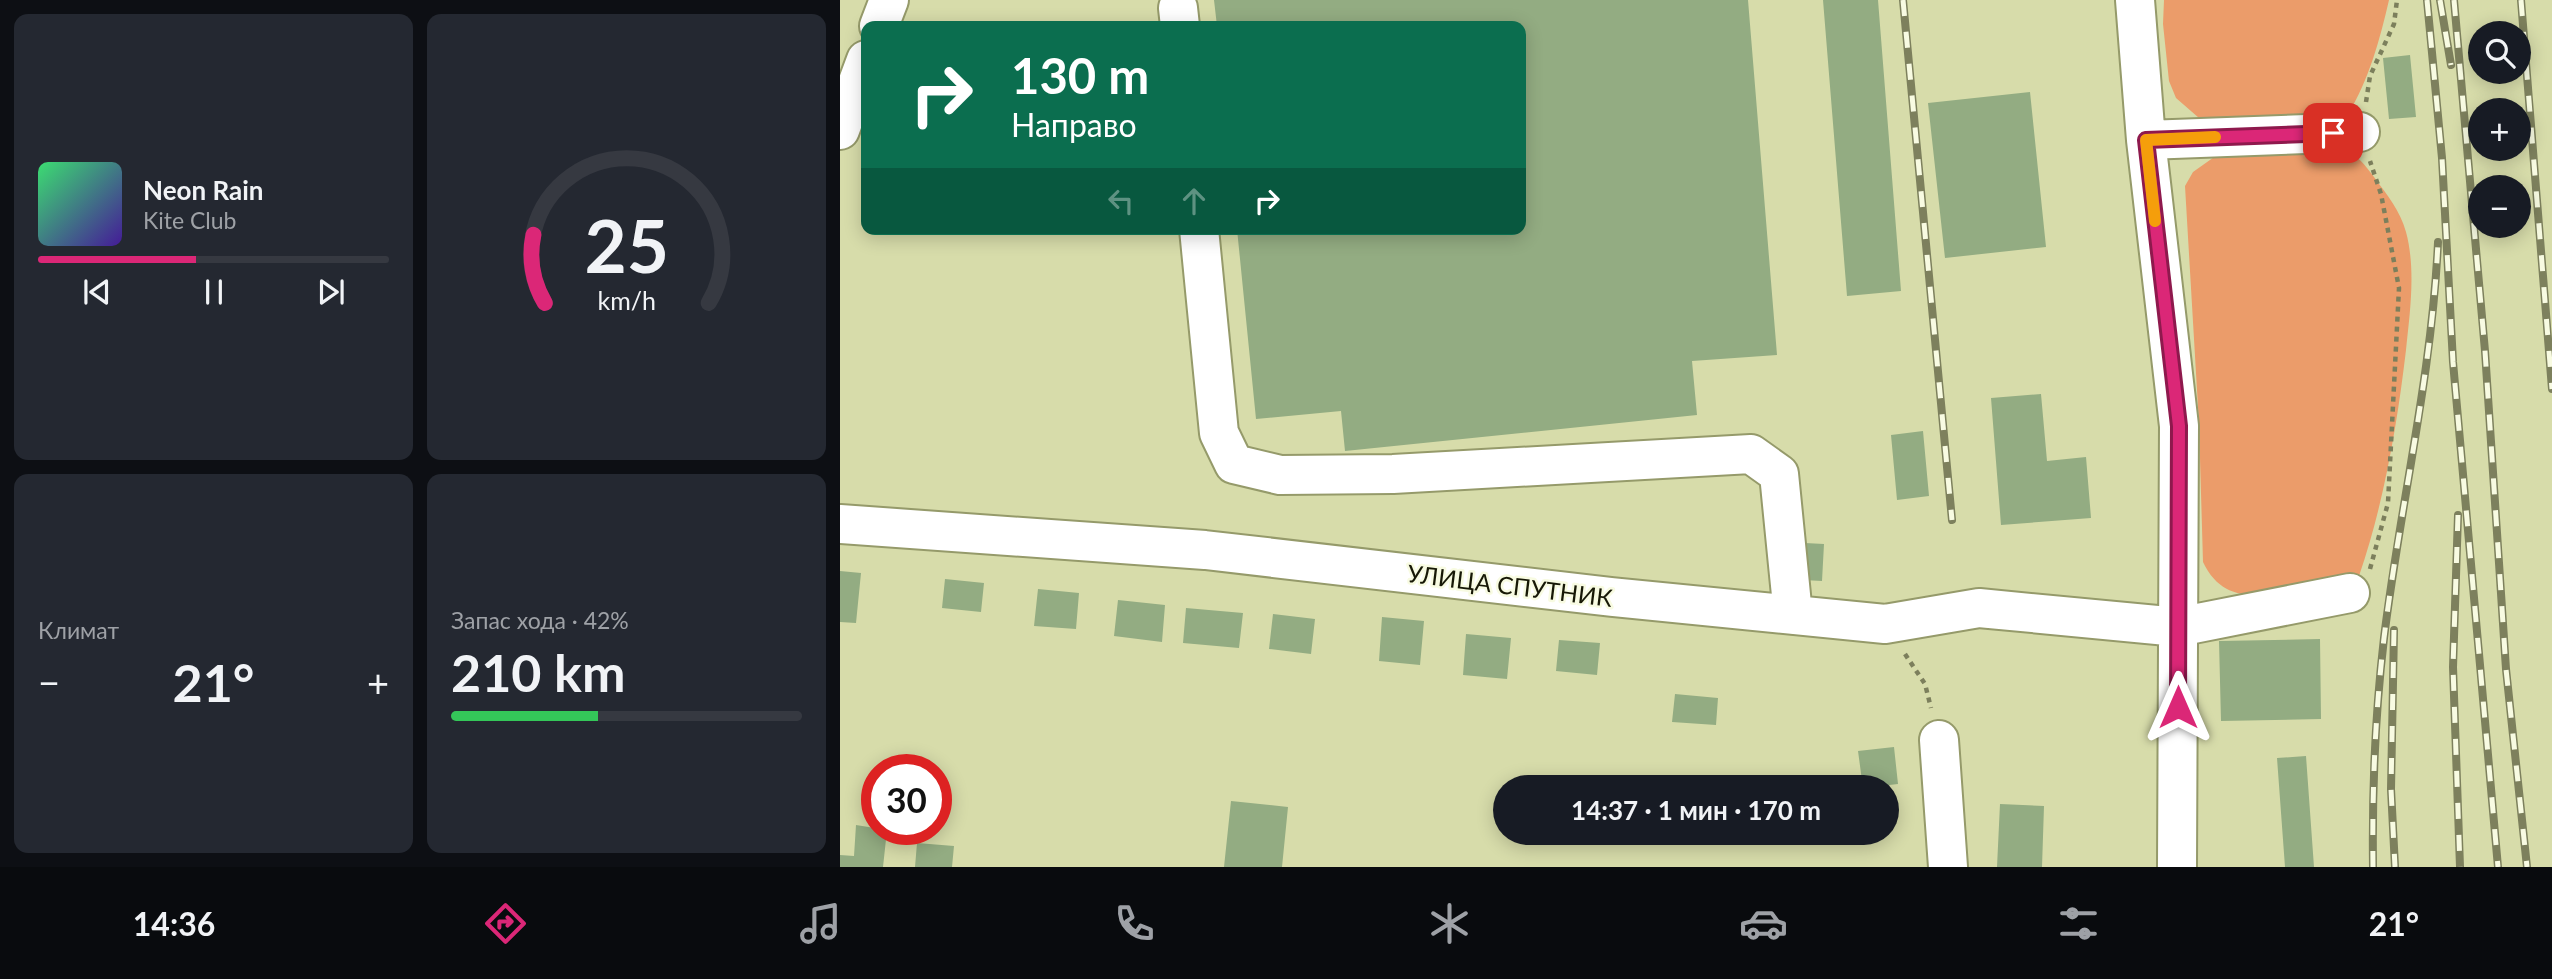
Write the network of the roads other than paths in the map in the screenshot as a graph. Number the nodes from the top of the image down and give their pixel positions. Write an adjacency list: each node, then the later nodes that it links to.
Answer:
1 (889, 0): 3 (street)
2 (2135, 0): 7 (street)
3 (881, 21)
4 (861, 73): 5 (street)
5 (840, 130)
6 (2360, 132): 7 (street)
7 (2146, 140): 12 (street)
8 (1200, 235): 11 (street)
9 (840, 524): 11 (street, УЛИЦА СПУТНИК)
10 (2350, 593): 12 (street, УЛИЦА СПУТНИК)
11 (1793, 615): 12 (street, УЛИЦА СПУТНИК)
12 (2178, 627): 15 (street)
13 (1940, 740): 14 (street)
14 (1948, 867)
15 (2177, 867)

